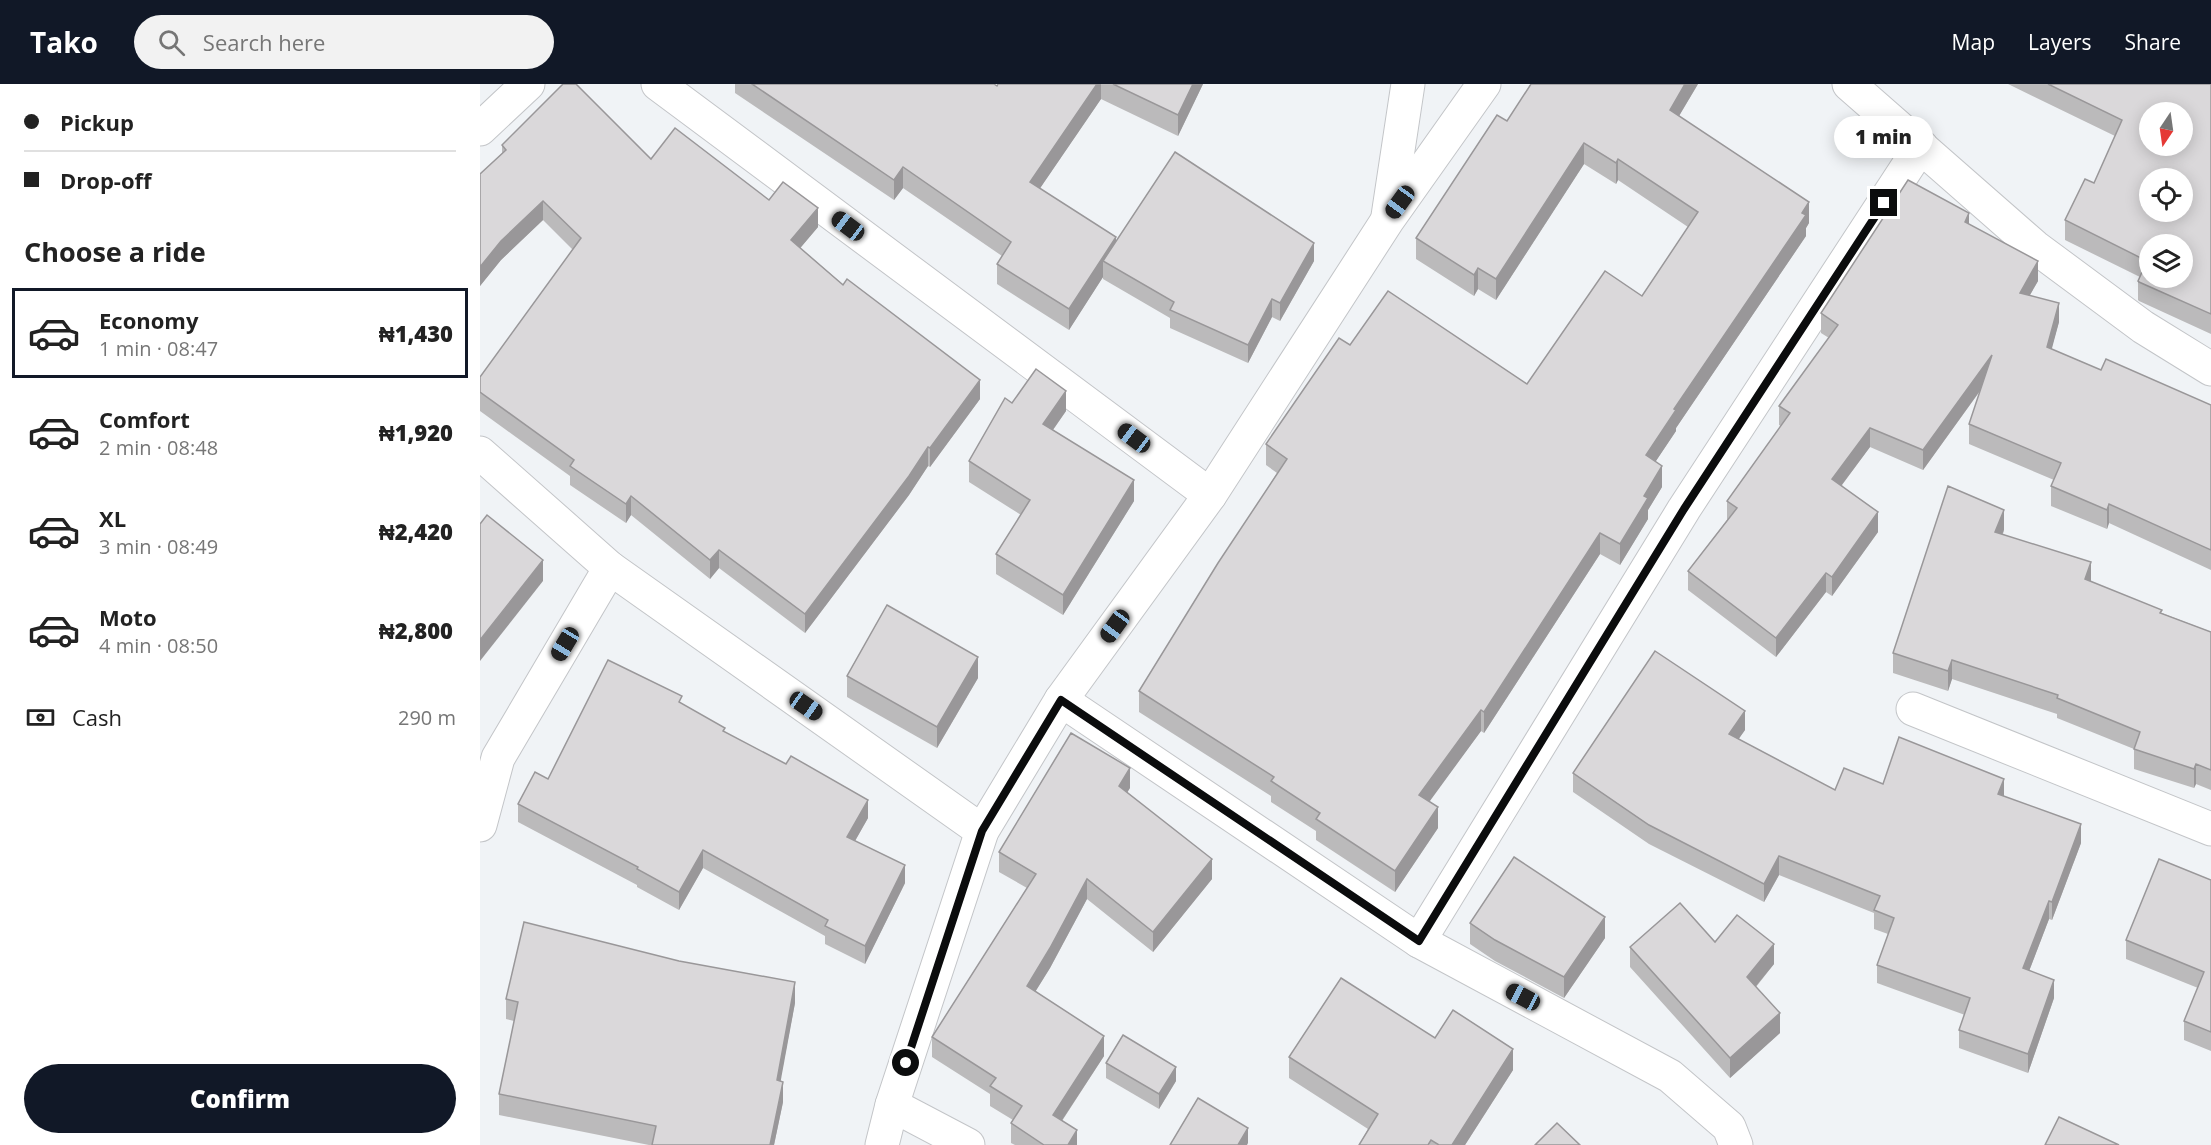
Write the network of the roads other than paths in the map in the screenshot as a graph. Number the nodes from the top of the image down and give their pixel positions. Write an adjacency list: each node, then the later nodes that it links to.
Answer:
1 (528, 84): 6 (street)
2 (657, 84): 11 (street)
3 (1408, 84): 8 (street)
4 (1484, 84): 8 (street)
5 (1848, 84): 7 (street)
6 (480, 129)
7 (1921, 146): 9 (street); 18 (street)
8 (1387, 221): 11 (street)
9 (2211, 369)
10 (480, 453): 12 (street)
11 (1210, 495): 13 (street)
12 (610, 568): 15 (street); 17 (street)
13 (1061, 700): 17 (street); 18 (street)
14 (1913, 709): 16 (street)
15 (480, 825)
16 (2211, 829)
17 (982, 831): 19 (street)
18 (1419, 941): 22 (street)
19 (892, 1105): 20 (street); 21 (street)
20 (882, 1145)
21 (968, 1145)
22 (1736, 1145)

